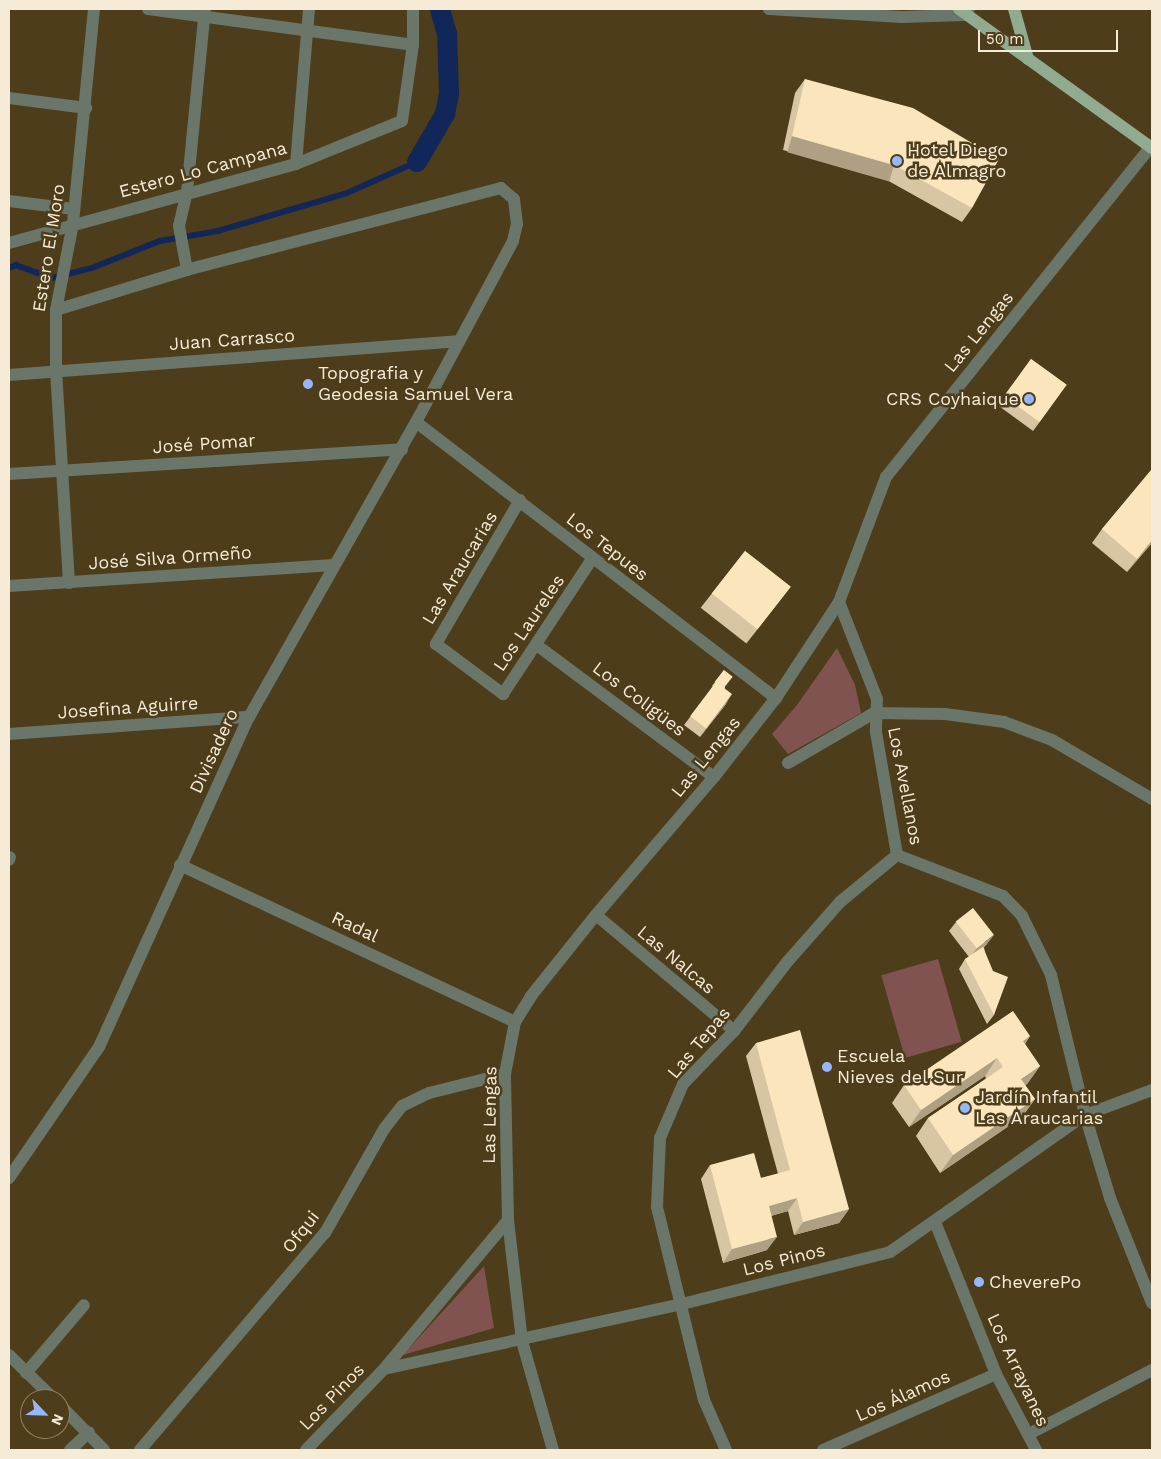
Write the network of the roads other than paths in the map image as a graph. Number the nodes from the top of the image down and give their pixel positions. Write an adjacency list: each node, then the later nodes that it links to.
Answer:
1 (94, 9): 13 (street, Estero El Moro)
2 (148, 9): 8 (street)
3 (309, 9): 9 (street)
4 (414, 9): 10 (street)
5 (770, 9): 7 (street)
6 (1014, 9): 11 (main road)
7 (964, 11): 11 (main road)
8 (205, 13): 9 (street); 16 (street)
9 (308, 29): 10 (street); 15 (street)
10 (413, 45): 15 (street, Estero Lo Campana)
11 (1028, 59): 14 (main road)
12 (9, 98): 13 (street)
13 (86, 108): 18 (street, Estero El Moro)
14 (1152, 149): 35 (street, Las Lengas)
15 (296, 164): 16 (street, Estero Lo Campana)
16 (187, 192): 19 (street, Estero Lo Campana); 21 (street)
17 (9, 201): 18 (street)
18 (74, 209): 19 (street, Estero El Moro)
19 (73, 224): 20 (street, Estero Lo Campana); 22 (street, Estero El Moro)
20 (9, 243)
21 (187, 270): 22 (street); 23 (street, Divisadero)
22 (56, 310): 24 (street, Estero El Moro)
23 (458, 341): 24 (street, Juan Carrasco); 26 (street, Divisadero)
24 (56, 372): 25 (street, Juan Carrasco); 28 (street, Estero El Moro)
25 (9, 375)
26 (416, 422): 27 (street, Divisadero); 30 (street, Los Tepues)
27 (402, 449): 28 (street, José Pomar); 32 (street, Divisadero)
28 (62, 470): 29 (street, José Pomar); 33 (street, Estero El Moro)
29 (9, 474)
30 (520, 500): 31 (street, Los Tepues); 37 (street, Las Araucarias)
31 (592, 559): 37 (street, Los Laureles); 38 (street, Los Tepues)
32 (333, 565): 33 (street, José Silva Ormeño); 40 (street, Divisadero)
33 (69, 583): 34 (street, José Silva Ormeño)
34 (9, 586)
35 (839, 602): 38 (street, Las Lengas); 39 (street, Los Avellanos)
36 (542, 649): 43 (street, Los Coligües)
37 (468, 668)
38 (776, 698): 43 (street, Las Lengas)
39 (874, 713): 42 (street); 44 (street); 45 (street, Los Avellanos)
40 (249, 717): 41 (street, Josefina Aguirre); 46 (street, Divisadero)
41 (9, 734)
42 (788, 763)
43 (714, 777): 47 (street, Las Lengas)
44 (1152, 799)
45 (897, 855): 49 (street, Las Tepas); 52 (street, Los Avellanos)
46 (180, 864): 48 (street, Radal); 53 (street, Divisadero)
47 (596, 915): 48 (street, Las Lengas); 49 (street, Las Nalcas)
48 (516, 1022): 50 (street, Las Lengas)
49 (734, 1031): 58 (street, Las Tepas)
50 (505, 1074): 54 (street, Las Lengas); 71 (street, Ofqui)
51 (1152, 1090): 52 (street, Los Pinos)
52 (1085, 1116): 55 (street, Los Pinos); 56 (street, Los Avellanos)
53 (9, 1178)
54 (508, 1220): 59 (street, Las Lengas); 61 (street, Los Pinos)
55 (935, 1222): 58 (street, Los Pinos); 64 (street, Los Arrayanes)
56 (1152, 1303)
57 (84, 1305): 63 (street)
58 (678, 1305): 59 (street, Los Pinos); 74 (street, Las Tepas)
59 (522, 1341): 61 (street, Los Pinos); 73 (street, Las Lengas)
60 (9, 1355): 63 (street)
61 (384, 1369): 72 (street, Los Pinos)
62 (1152, 1370): 68 (street)
63 (26, 1373): 65 (street)
64 (996, 1374): 68 (street, Los Arrayanes); 75 (street, Los Álamos)
65 (43, 1389)
66 (70, 1414): 67 (street)
67 (89, 1432): 69 (street); 70 (street)
68 (1029, 1434): 76 (street, Los Arrayanes)
69 (70, 1450)
70 (104, 1450)
71 (140, 1450)
72 (306, 1450)
73 (553, 1450)
74 (726, 1450)
75 (823, 1450)
76 (1036, 1450)

